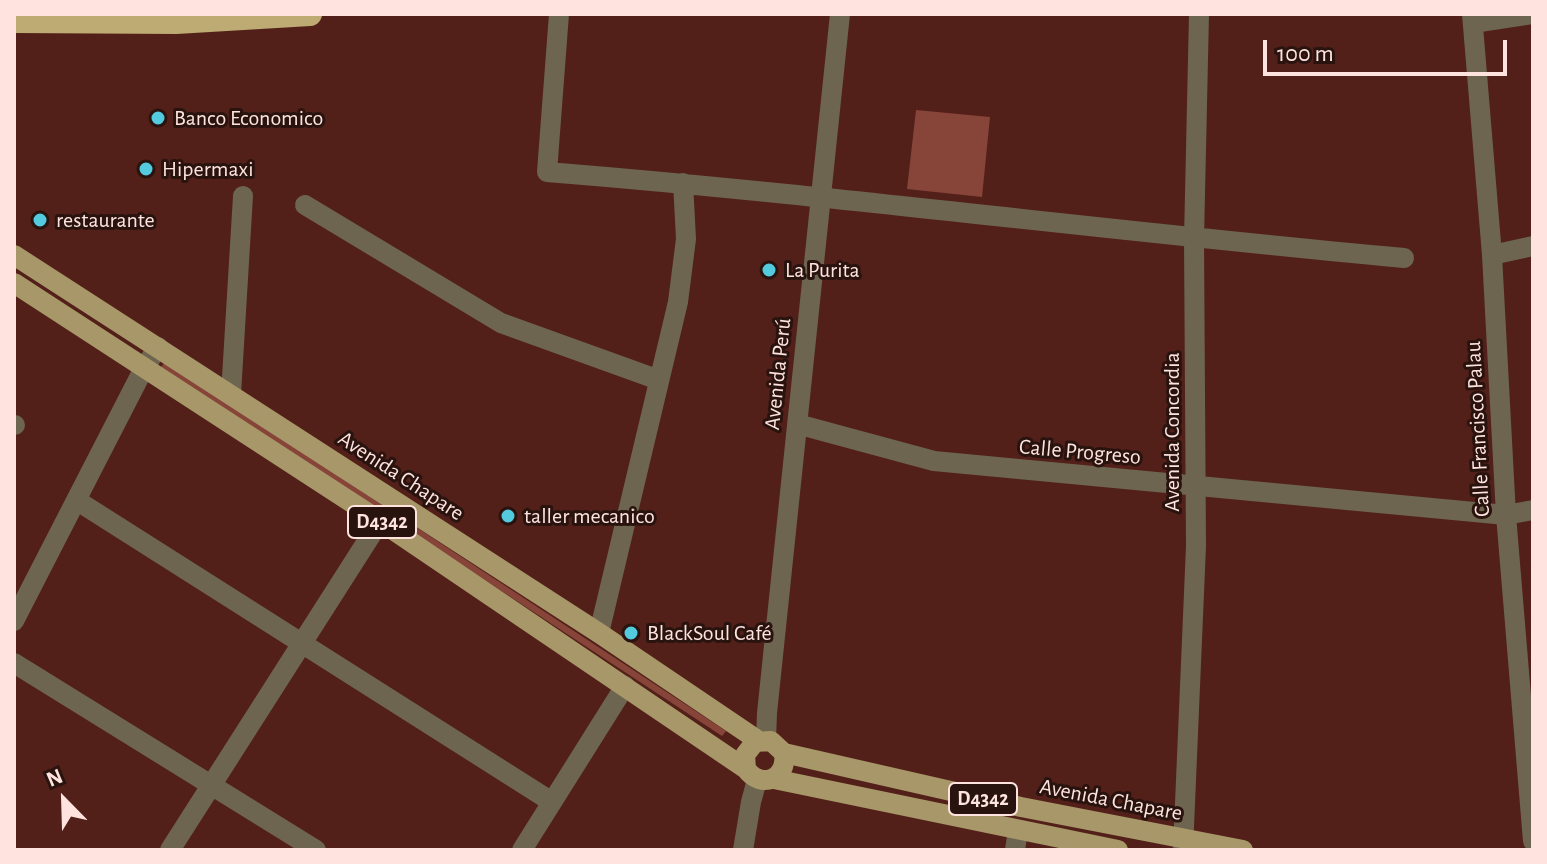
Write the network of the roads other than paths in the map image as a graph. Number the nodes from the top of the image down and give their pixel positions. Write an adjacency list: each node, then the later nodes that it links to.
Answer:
1 (310, 14): 7 (highway)
2 (559, 14): 8 (street)
3 (840, 14): 10 (street, Avenida Perú)
4 (1199, 14): 12 (street, Avenida Concordia)
5 (1532, 14): 6 (street)
6 (1472, 18): 15 (street, Calle Francisco Palau)
7 (14, 21)
8 (683, 183): 10 (street); 20 (street)
9 (243, 196): 21 (street)
10 (823, 196): 12 (street); 22 (street, Avenida Perú)
11 (305, 205): 20 (street)
12 (1194, 239): 16 (street); 23 (street, Avenida Concordia)
13 (1533, 246): 15 (street)
14 (14, 255): 18 (main road, Avenida Chapare / D4342)
15 (1492, 255): 26 (street, Calle Francisco Palau)
16 (1404, 258)
17 (14, 283): 19 (main road, D4342)
18 (158, 347): 19 (street); 21 (main road, Avenida Chapare / D4342)
19 (145, 368): 24 (street); 27 (main road, D4342)
20 (659, 380): 29 (street)
21 (231, 394): 29 (main road, Avenida Chapare / D4342)
22 (797, 424): 23 (street, Calle Progreso); 33 (street, Avenida Perú)
23 (1197, 487): 26 (street, Calle Progreso); 40 (street, Avenida Concordia)
24 (76, 500): 28 (street); 30 (street)
25 (1533, 510): 26 (street, Calle Progreso)
26 (1506, 515): 39 (street, Calle Francisco Palau)
27 (380, 521): 30 (street); 32 (main road, D4342)
28 (14, 621)
29 (599, 633): 33 (main road, Avenida Chapare / D4342)
30 (303, 645): 36 (street); 37 (street)
31 (14, 663): 36 (street)
32 (625, 686): 35 (main road, D4342); 37 (street)
33 (763, 740): 34 (main road, D4342); 35 (main road)
34 (784, 753): 35 (main road); 40 (main road, Avenida Chapare / D4342)
35 (759, 776): 38 (main road, D4342); 44 (street)
36 (212, 784): 41 (street); 42 (street)
37 (552, 802): 43 (street)
38 (1017, 840): 45 (main road, D4342)
39 (1533, 841)
40 (1184, 844): 46 (main road, Avenida Chapare / D4342)
41 (170, 850)
42 (316, 850)
43 (522, 850)
44 (743, 850)
45 (1118, 850)
46 (1243, 850)

